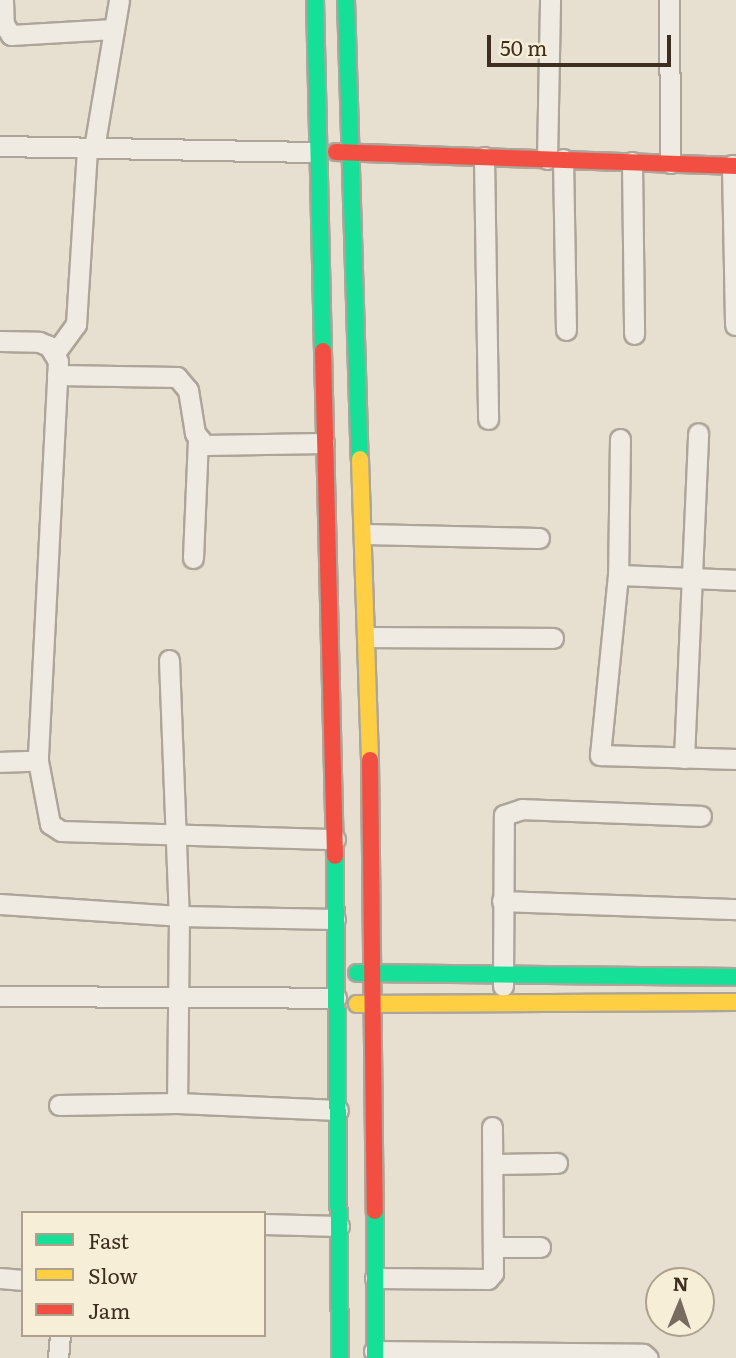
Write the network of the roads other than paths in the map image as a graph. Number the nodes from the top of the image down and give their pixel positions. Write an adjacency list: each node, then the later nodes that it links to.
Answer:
1 (3, 0): 7 (street)
2 (119, 0): 7 (street)
3 (315, 0): 10 (street)
4 (346, 0): 11 (street)
5 (550, 0): 13 (street)
6 (668, 0): 15 (street)
7 (114, 29): 9 (street)
8 (0, 145): 9 (street)
9 (91, 148): 10 (street); 21 (street)
10 (316, 152): 11 (street); 27 (street)
11 (352, 152): 12 (street); 28 (street)
12 (484, 157): 13 (street); 23 (street)
13 (555, 159): 14 (street); 18 (street)
14 (632, 162): 15 (street); 19 (street)
15 (670, 163): 16 (street)
16 (734, 165): 17 (street)
17 (735, 325)
18 (566, 330)
19 (634, 334)
20 (0, 341): 21 (street)
21 (55, 353): 22 (street)
22 (58, 375): 26 (street); 39 (street)
23 (488, 419)
24 (698, 433): 32 (street)
25 (620, 439): 31 (street)
26 (198, 441): 27 (street); 30 (street)
27 (324, 443): 43 (street)
28 (364, 534): 29 (street); 34 (street)
29 (540, 538)
30 (193, 558)
31 (618, 575): 32 (street); 37 (street)
32 (690, 578): 33 (street); 37 (street)
33 (736, 580)
34 (367, 637): 35 (street); 49 (street)
35 (553, 638)
36 (169, 660): 42 (street)
37 (684, 758): 38 (street)
38 (736, 760)
39 (38, 761): 40 (street); 42 (street)
40 (0, 762)
41 (701, 816): 44 (street)
42 (175, 833): 43 (street); 47 (street)
43 (335, 839): 48 (street)
44 (502, 901): 46 (street); 51 (street)
45 (0, 904): 47 (street)
46 (736, 909)
47 (178, 916): 48 (street); 54 (street)
48 (335, 919): 50 (street)
49 (375, 972): 50 (street); 51 (street); 58 (street)
50 (337, 974): 55 (street)
51 (503, 974): 52 (street); 56 (street)
52 (736, 977)
53 (0, 996): 54 (street)
54 (176, 996): 55 (street); 59 (street)
55 (337, 1002): 58 (street); 61 (street)
56 (502, 1002): 57 (street); 58 (street)
57 (736, 1002)
58 (376, 1003): 70 (street)
59 (177, 1103): 60 (street); 61 (street)
60 (59, 1105)
61 (338, 1110): 66 (street)
62 (492, 1127): 64 (street)
63 (557, 1163): 64 (street)
64 (493, 1164): 67 (street)
65 (266, 1224): 66 (street)
66 (339, 1226): 76 (street)
67 (496, 1247): 68 (street); 70 (street)
68 (540, 1247)
69 (0, 1278): 71 (street)
70 (375, 1278): 73 (street)
71 (21, 1280)
72 (60, 1337): 75 (street)
73 (374, 1354): 74 (street)
74 (553, 1356): 77 (street)
75 (58, 1358)
76 (340, 1358)
77 (648, 1358)

